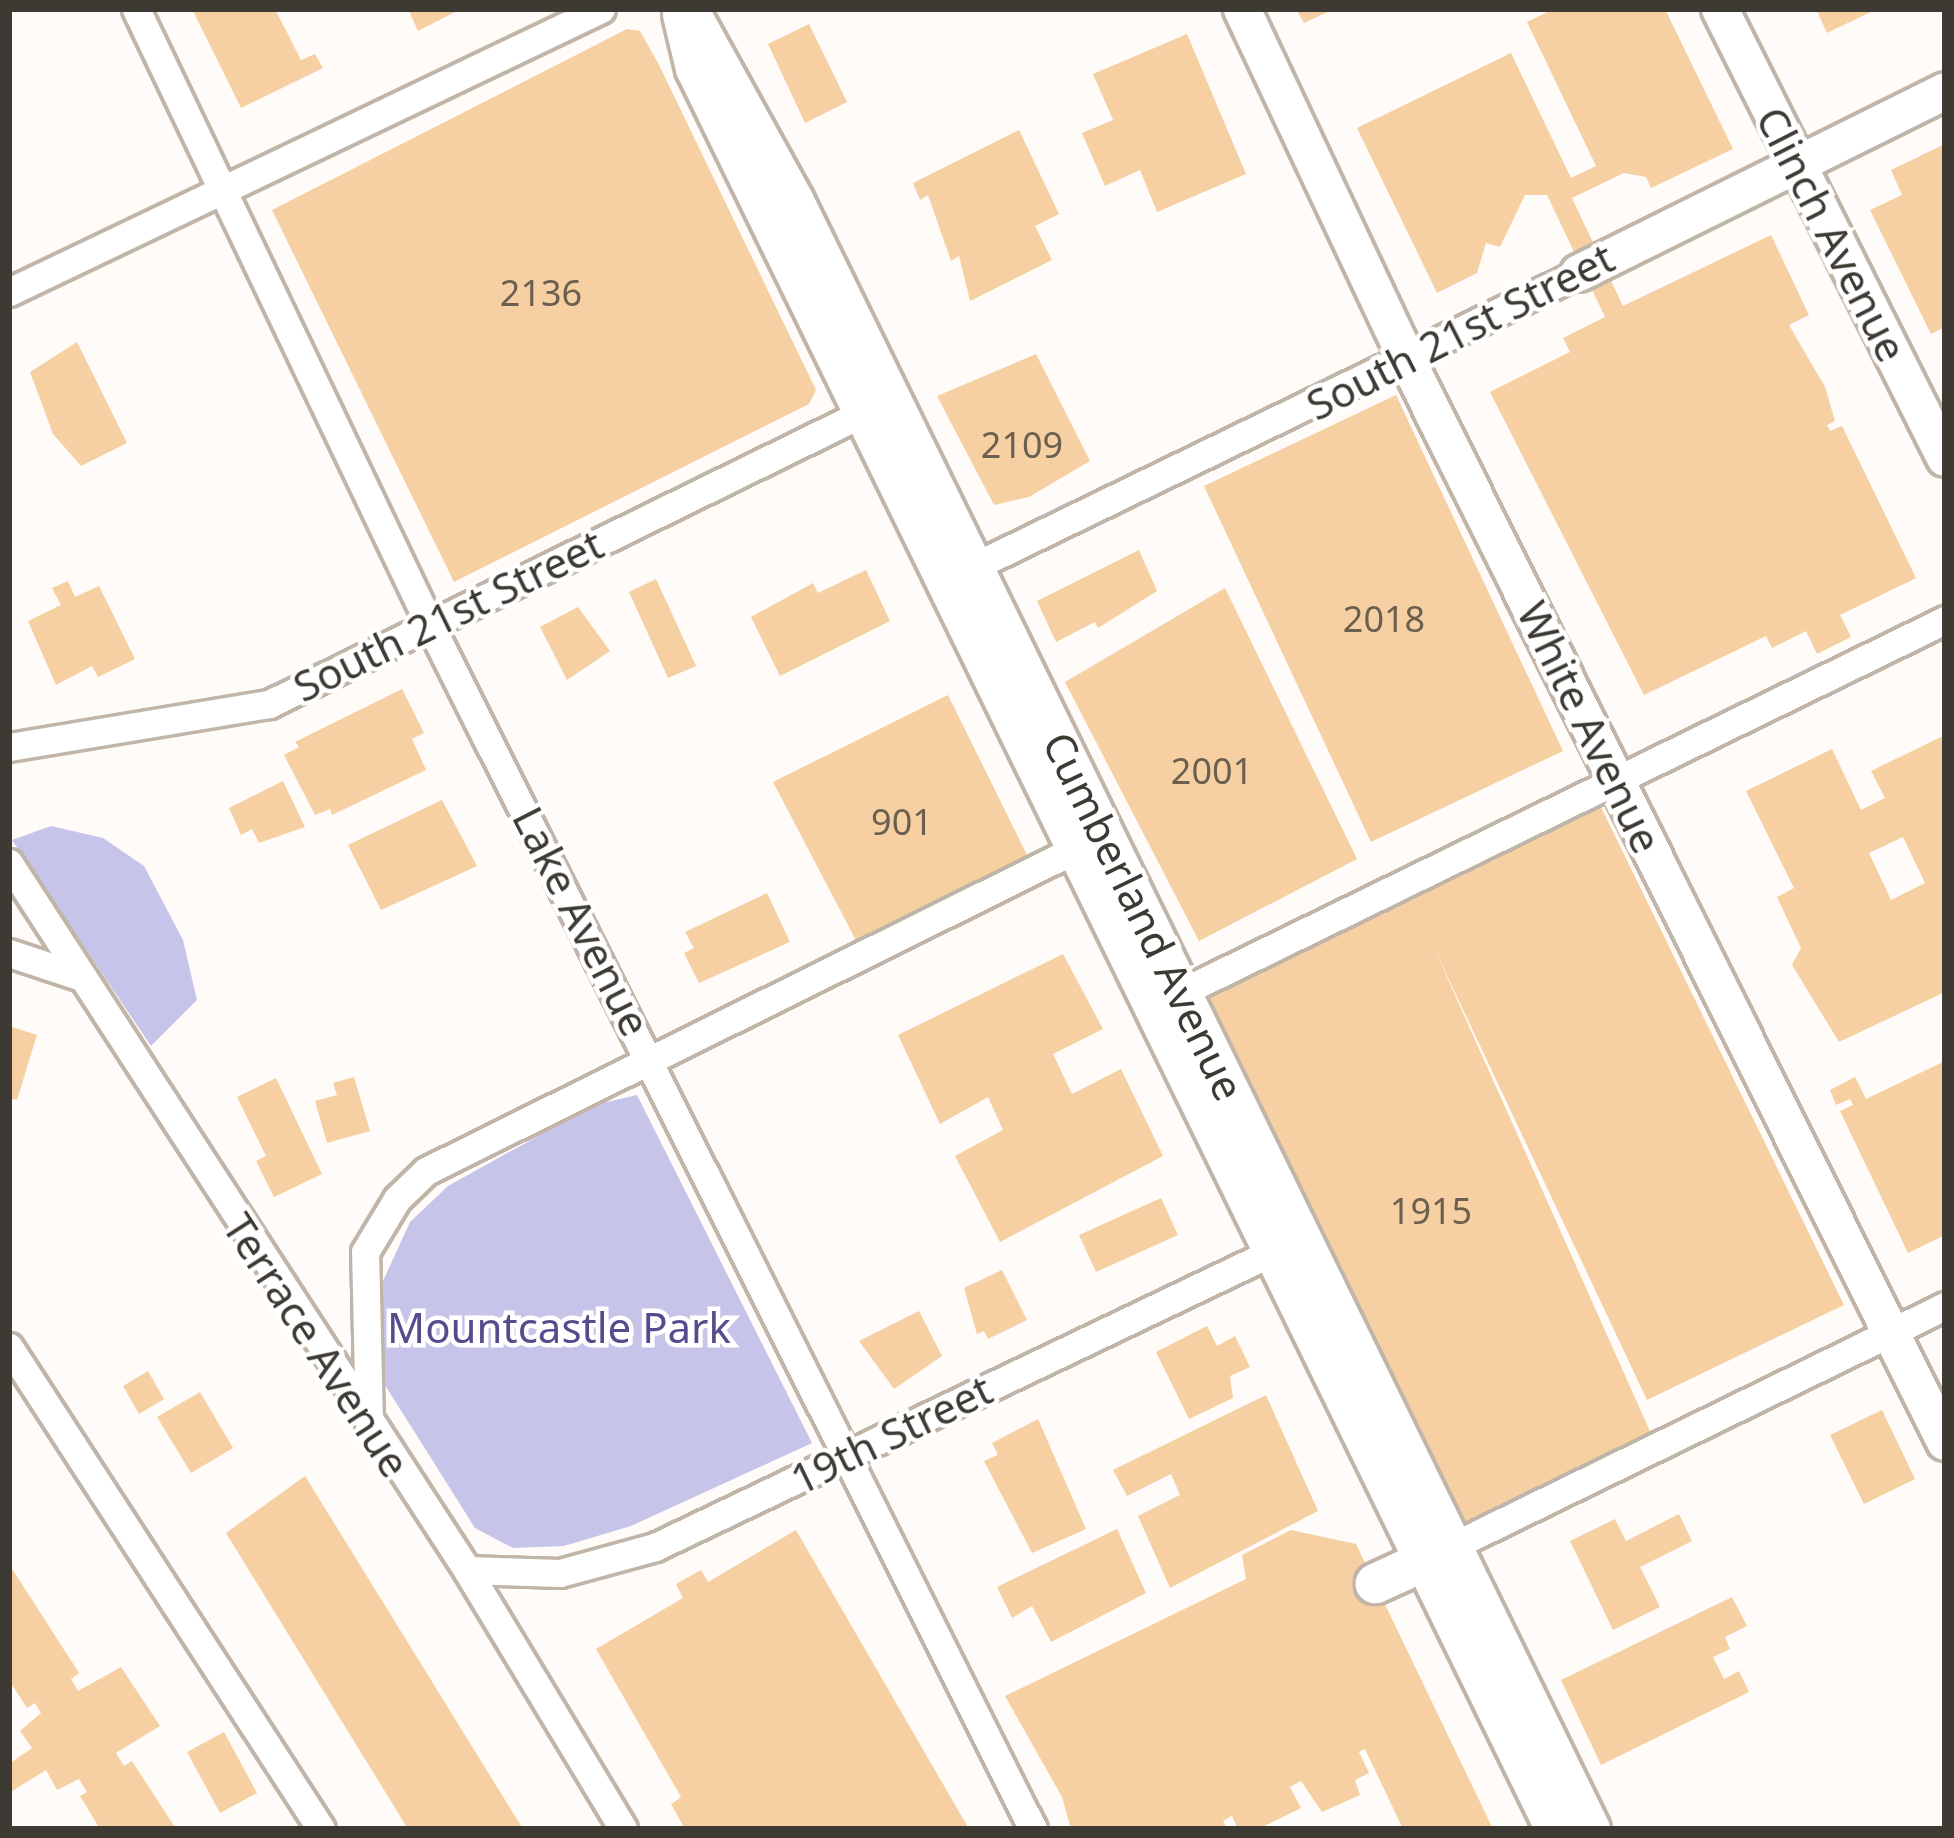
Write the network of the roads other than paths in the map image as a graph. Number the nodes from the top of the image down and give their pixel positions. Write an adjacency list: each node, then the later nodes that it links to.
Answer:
1 (136, 9): 8 (street, Lake Avenue)
2 (601, 9): 8 (street)
3 (684, 9): 12 (main road, Cumberland Avenue); 14 (main road, Cumberland Avenue)
4 (1242, 9): 11 (street, White Avenue)
5 (1720, 9): 7 (street, Clinch Avenue)
6 (1945, 91): 7 (street, South 21st Street)
7 (1796, 163): 9 (street, South 21st Street); 13 (street, Clinch Avenue)
8 (220, 190): 10 (street); 16 (street, Lake Avenue)
9 (1579, 273): 11 (street, South 21st Street)
10 (9, 292)
11 (1408, 362): 14 (street, South 21st Street); 18 (street, White Avenue)
12 (865, 412): 14 (main road, Cumberland Avenue); 16 (street, South 21st Street)
13 (1945, 458)
14 (960, 574): 19 (main road, Cumberland Avenue); 23 (main road, Cumberland Avenue)
15 (1945, 620): 18 (street)
16 (428, 621): 17 (street, South 21st Street); 24 (street, Lake Avenue)
17 (9, 747)
18 (1615, 778): 23 (street); 27 (street, White Avenue)
19 (1076, 849): 23 (main road, Cumberland Avenue); 24 (street)
20 (9, 863): 22 (street, Terrace Avenue)
21 (9, 952): 22 (street)
22 (78, 976): 29 (street, Terrace Avenue)
23 (1168, 999): 25 (main road, Cumberland Avenue)
24 (651, 1056): 29 (street); 31 (street, Lake Avenue)
25 (1287, 1245): 31 (street, 19th Street); 32 (main road, Cumberland Avenue)
26 (1945, 1306): 27 (street)
27 (1890, 1333): 30 (street, White Avenue); 32 (street)
28 (9, 1347): 35 (street)
29 (369, 1428): 33 (street, Terrace Avenue)
30 (1945, 1442)
31 (846, 1455): 33 (street, 19th Street); 37 (street, Lake Avenue)
32 (1440, 1552): 34 (main road); 38 (main road, Cumberland Avenue); 39 (main road, Cumberland Avenue)
33 (467, 1570): 36 (street, Terrace Avenue)
34 (1375, 1582)
35 (321, 1829)
36 (623, 1829)
37 (1033, 1829)
38 (1555, 1829)
39 (1590, 1829)

